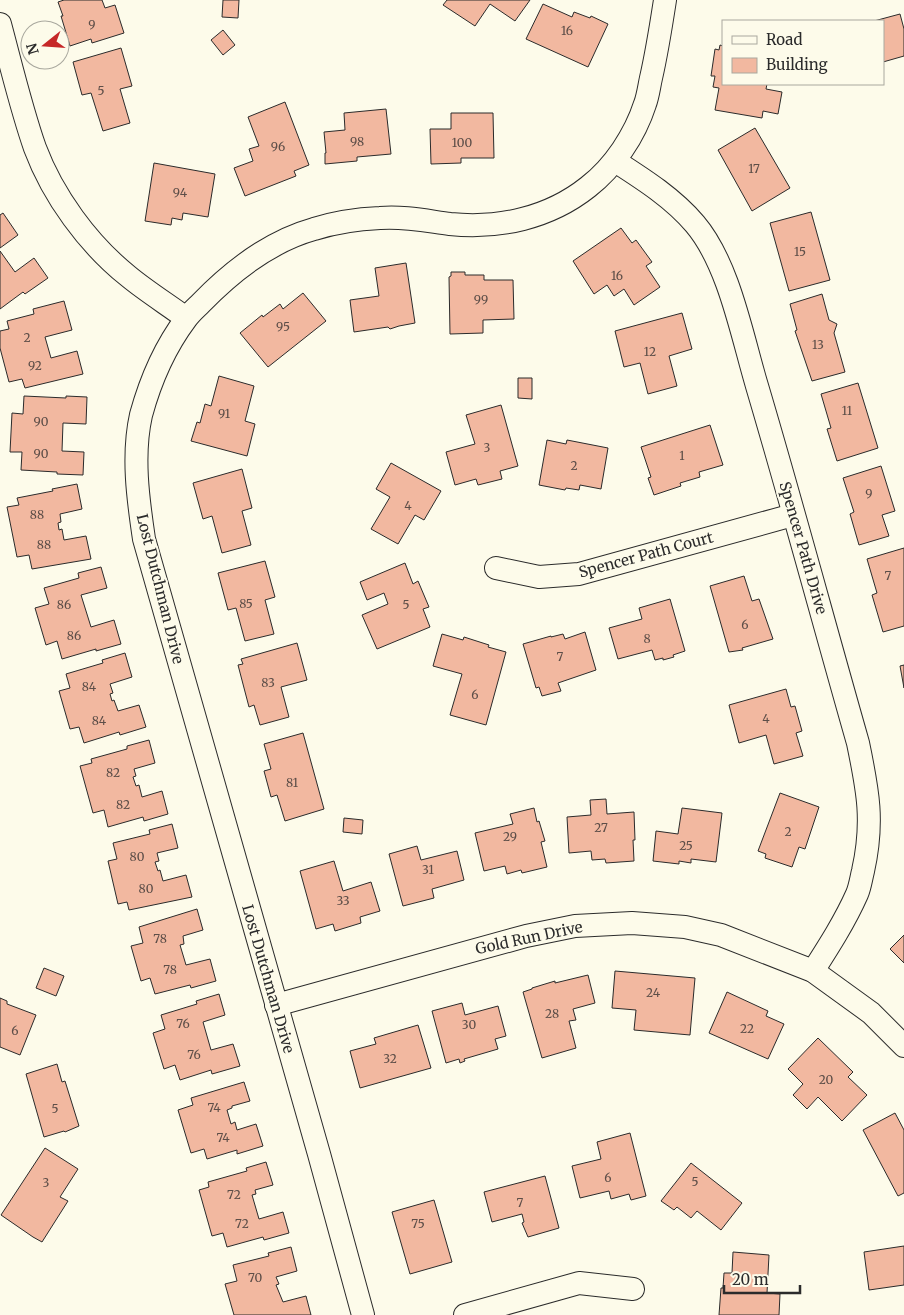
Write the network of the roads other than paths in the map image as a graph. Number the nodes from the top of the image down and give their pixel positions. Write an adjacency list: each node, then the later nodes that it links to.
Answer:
1 (665, 0): 3 (street, Lost Dutchman Drive)
2 (0, 24): 4 (street)
3 (615, 161): 4 (street, Lost Dutchman Drive); 5 (street, Spencer Path Drive)
4 (186, 318): 8 (street, Lost Dutchman Drive)
5 (793, 515): 6 (street, Spencer Path Court); 7 (street, Spencer Path Drive)
6 (496, 568)
7 (813, 971): 8 (street, Gold Run Drive); 9 (street, Gold Run Drive)
8 (276, 1005): 11 (street, Lost Dutchman Drive)
9 (904, 1046)
10 (633, 1289): 12 (street)
11 (363, 1315)
12 (465, 1315)

